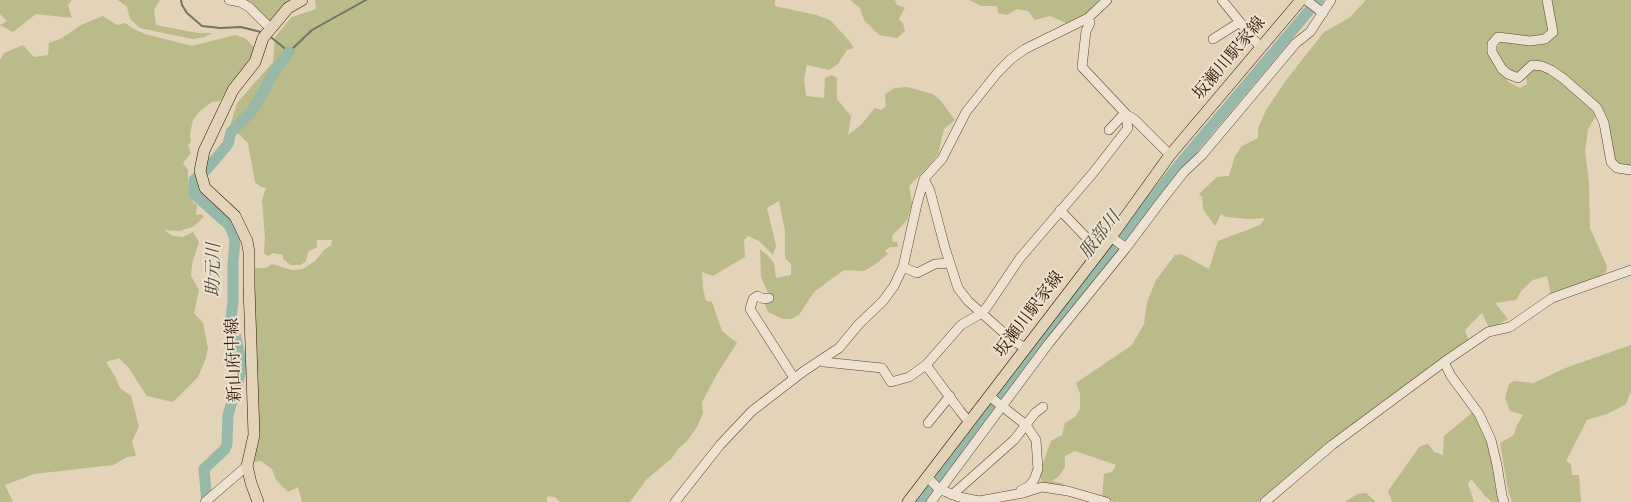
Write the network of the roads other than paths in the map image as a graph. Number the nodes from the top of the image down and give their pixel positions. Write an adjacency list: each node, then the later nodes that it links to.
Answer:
1 (229, 0): 12 (street)
2 (302, 0): 12 (main road, 新山府中線)
3 (1107, 0): 10 (street)
4 (1222, 0): 11 (street)
5 (1301, 0): 15 (main road, 坂瀬川駅家線)
6 (1306, 0): 9 (street)
7 (1331, 0): 9 (street)
8 (1547, 0): 20 (street)
9 (1321, 12): 24 (street)
10 (1088, 18): 17 (street); 21 (street)
11 (1240, 22): 13 (street); 14 (street)
12 (270, 28): 43 (main road, 新山府中線)
13 (1251, 37): 15 (street); 16 (street)
14 (1213, 39)
15 (1261, 48): 19 (main road, 坂瀬川駅家線)
16 (1229, 50)
17 (1127, 115): 18 (street); 19 (street); 22 (street)
18 (1109, 130)
19 (1170, 155): 23 (main road, 坂瀬川駅家線)
20 (1631, 170)
21 (924, 179): 26 (street); 27 (street)
22 (1060, 210): 25 (street); 30 (street)
23 (1113, 238): 24 (street); 25 (main road, 坂瀬川駅家線)
24 (1126, 248): 38 (street)
25 (1100, 252): 31 (main road, 坂瀬川駅家線)
26 (950, 263): 27 (street); 30 (street)
27 (903, 267): 32 (street)
28 (1631, 270): 33 (street)
29 (769, 298): 35 (street)
30 (982, 313): 31 (street); 34 (street)
31 (1026, 348): 37 (main road, 坂瀬川駅家線)
32 (822, 360): 34 (street); 35 (street)
33 (1444, 362): 54 (street); 55 (street)
34 (926, 365): 36 (street)
35 (794, 378): 51 (street)
36 (950, 396): 40 (street); 41 (street)
37 (990, 397): 38 (street); 40 (main road, 坂瀬川駅家線)
38 (1001, 406): 42 (street); 45 (street)
39 (1043, 407): 42 (street)
40 (969, 422): 44 (main road, 坂瀬川駅家線)
41 (928, 423)
42 (1026, 424): 46 (street); 47 (street)
43 (248, 466): 49 (street); 50 (main road, 新山府中線)
44 (928, 479): 45 (street); 52 (main road, 坂瀬川駅家線)
45 (939, 488): 46 (street); 53 (street)
46 (952, 495): 47 (street)
47 (1008, 496): 48 (street)
48 (1103, 501)
49 (205, 502)
50 (258, 502)
51 (675, 502)
52 (908, 502)
53 (930, 502)
54 (1265, 502)
55 (1504, 502)

